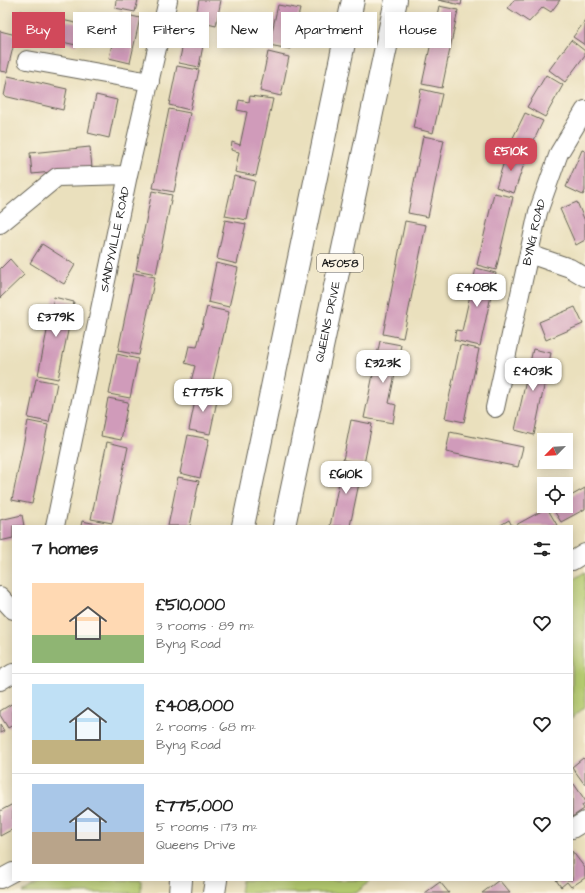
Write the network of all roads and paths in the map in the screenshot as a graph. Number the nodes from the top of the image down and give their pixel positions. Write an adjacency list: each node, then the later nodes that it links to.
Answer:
1 (168, 0): 5 (street, SANDYVILLE ROAD)
2 (353, 0): 13 (highway, A5058)
3 (396, 0): 14 (highway, QUEENS DRIVE / A5058)
4 (28, 60): 5 (street)
5 (150, 82): 7 (street, SANDYVILLE ROAD)
6 (584, 113): 9 (street, BYNG ROAD)
7 (128, 175): 8 (street); 12 (street, SANDYVILLE ROAD)
8 (0, 224)
9 (529, 254): 10 (street); 11 (street, BYNG ROAD)
10 (585, 277)
11 (495, 408)
12 (55, 525)
13 (243, 525)
14 (284, 525)
15 (585, 553): 16 (street)
16 (573, 560)
17 (0, 596): 18 (street)
18 (12, 609)
19 (12, 674): 20 (street)
20 (0, 681)
21 (585, 821): 22 (street)
22 (573, 828)
23 (12, 873): 24 (street)
24 (0, 879)
25 (181, 881): 27 (highway)
26 (216, 881): 28 (highway)
27 (180, 893)
28 (214, 893)

